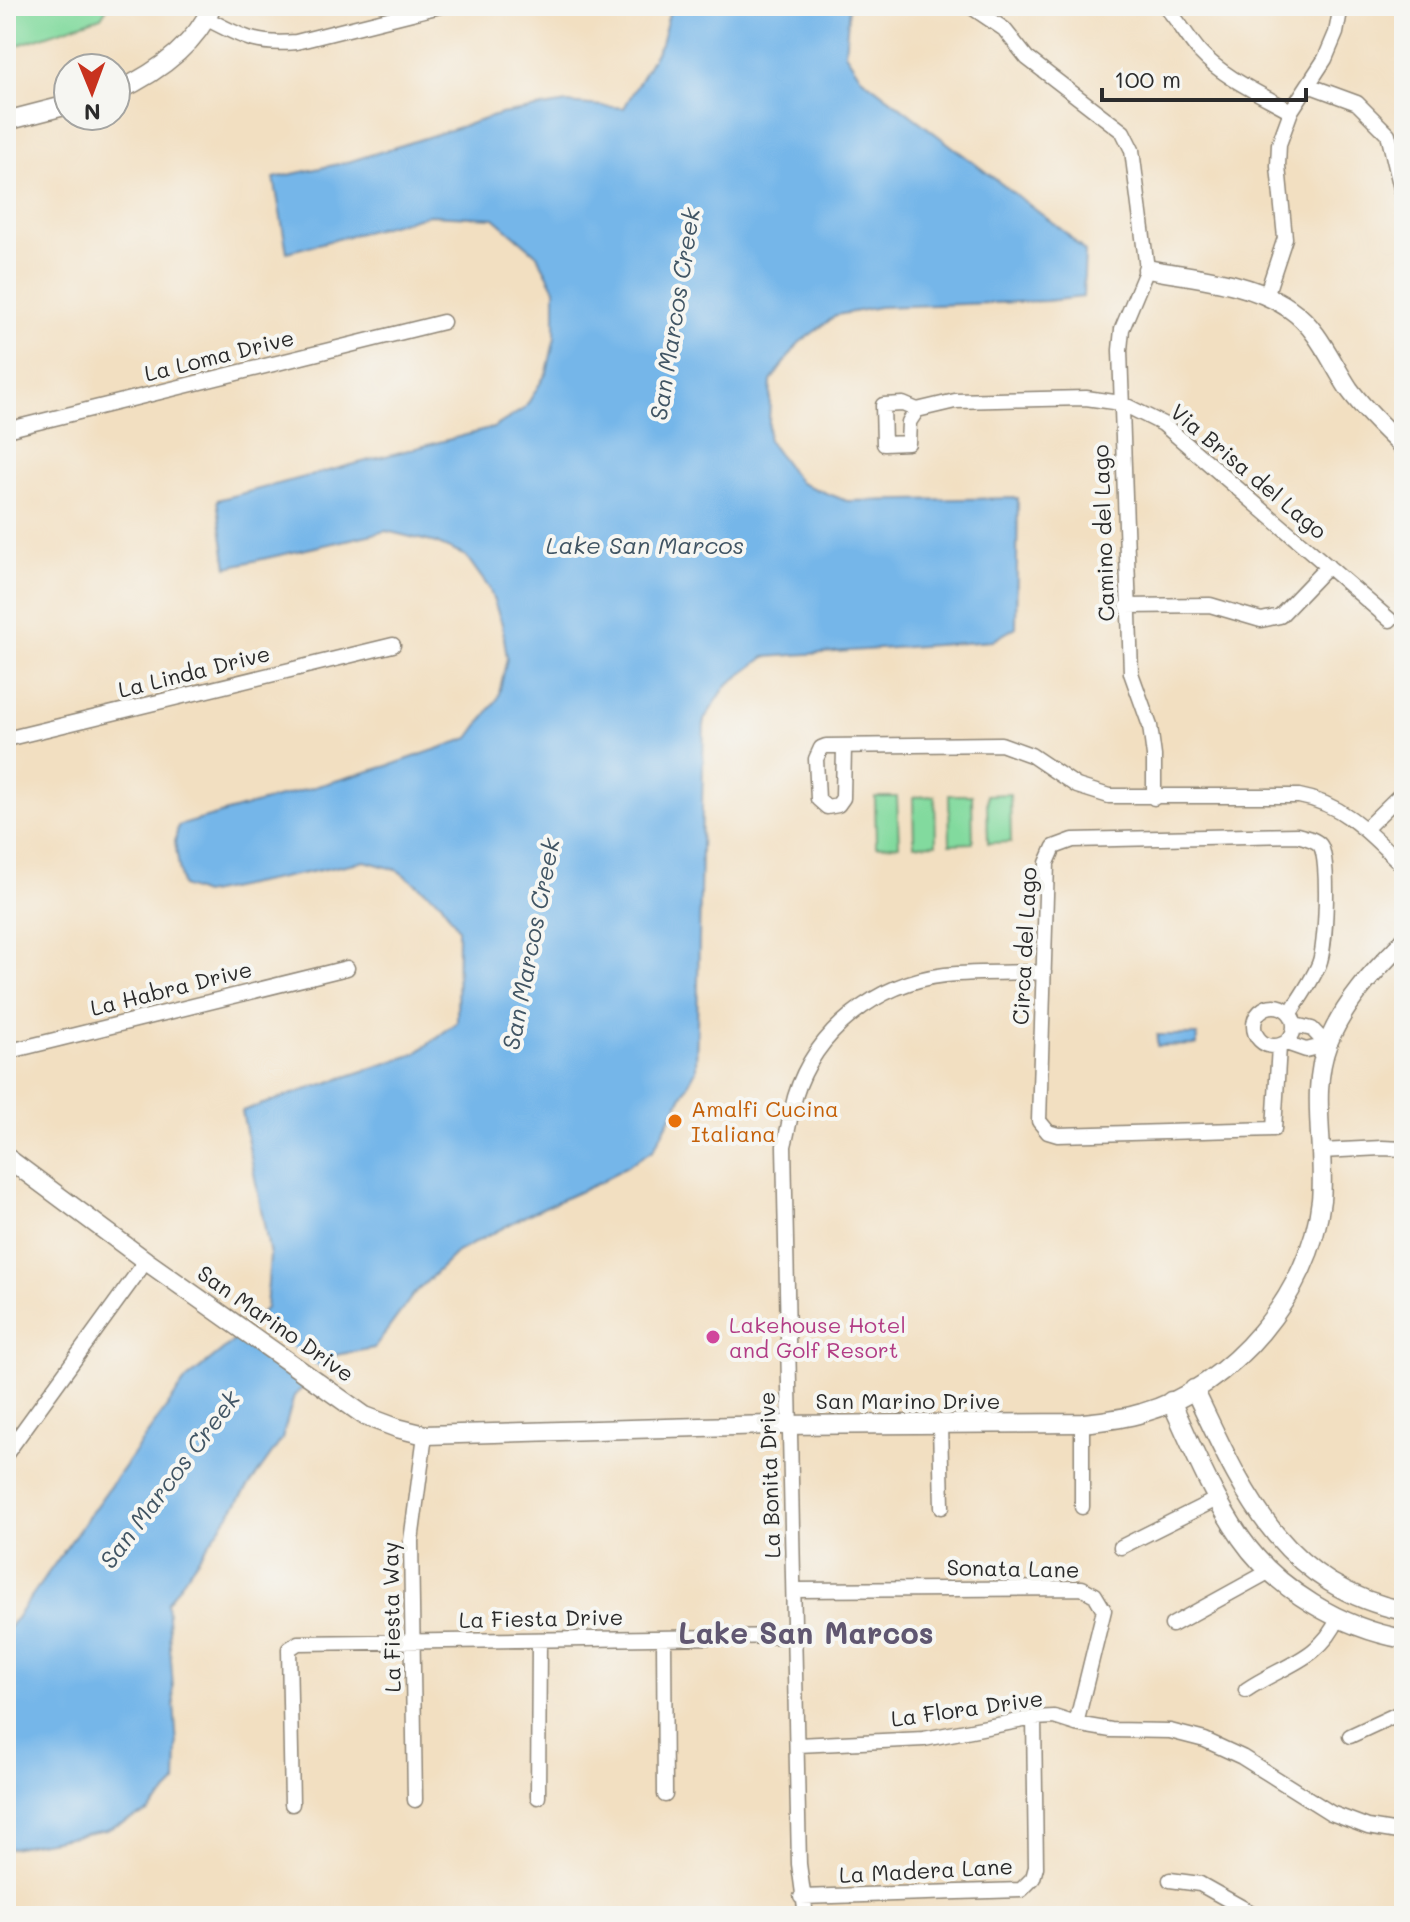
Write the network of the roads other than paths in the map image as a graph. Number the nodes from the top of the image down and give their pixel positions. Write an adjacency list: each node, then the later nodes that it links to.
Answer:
1 (440, 6): 5 (street)
2 (970, 6): 12 (street)
3 (1165, 6): 9 (street)
4 (1341, 6): 7 (street)
5 (210, 12): 6 (street)
6 (132, 84)
7 (1308, 85): 9 (street); 11 (street)
8 (52, 109): 10 (street)
9 (1291, 111): 13 (street)
10 (6, 121)
11 (1404, 201)
12 (1147, 269): 13 (street); 15 (street, Camino del Lago)
13 (1266, 296): 18 (street)
14 (443, 322): 17 (street, La Loma Drive)
15 (1121, 403): 16 (street, Via Brisa del Lago); 19 (street, Via Brisa del Lago); 20 (street, Camino del Lago)
16 (917, 410)
17 (6, 430)
18 (1404, 448)
19 (1328, 566): 20 (street); 21 (street, Via Brisa del Lago)
20 (1127, 606): 26 (street, Camino del Lago)
21 (1390, 620)
22 (393, 645): 23 (street, La Linda Drive)
23 (6, 739)
24 (844, 746): 26 (street)
25 (1404, 791): 27 (street)
26 (1154, 798): 27 (street)
27 (1365, 829): 28 (street)
28 (1404, 867)
29 (1404, 941): 34 (street, San Marino Drive)
30 (347, 968): 35 (street, La Habra Drive)
31 (1044, 972): 32 (street, Circa del Lago); 33 (street, Circa del Lago); 44 (street, La Bonita Drive)
32 (1292, 1019): 33 (street, Circa del Lago); 33 (street); 34 (street)
33 (1282, 1044): 34 (street)
34 (1327, 1045): 37 (street, San Marino Drive)
35 (6, 1052)
36 (1404, 1149): 37 (street)
37 (1321, 1151): 40 (street, San Marino Drive)
38 (6, 1157): 39 (street, San Marino Drive)
39 (146, 1261): 45 (street, San Marino Drive); 46 (street)
40 (1194, 1389): 41 (street, San Marino Drive); 53 (street)
41 (1171, 1401): 42 (street, San Marino Drive); 47 (street)
42 (1082, 1423): 43 (street, San Marino Drive); 49 (street)
43 (940, 1424): 44 (street, San Marino Drive); 48 (street)
44 (789, 1425): 45 (street, San Marino Drive); 52 (street, La Bonita Drive)
45 (425, 1435): 60 (street, La Fiesta Way)
46 (6, 1454)
47 (1217, 1499): 50 (street); 51 (street)
48 (942, 1507)
49 (1082, 1507)
50 (1121, 1547)
51 (1270, 1571): 54 (street); 55 (street)
52 (795, 1590): 56 (street, La Bonita Drive); 64 (street, Sonata Lane)
53 (1404, 1611)
54 (1338, 1618): 58 (street); 61 (street)
55 (1172, 1625)
56 (795, 1636): 57 (street, La Fiesta Drive); 66 (street, La Bonita Drive)
57 (664, 1639): 59 (street, La Fiesta Drive); 67 (street)
58 (1404, 1639)
59 (539, 1640): 60 (street, La Fiesta Drive); 68 (street)
60 (414, 1643): 69 (street, La Fiesta Way); 70 (street, La Fiesta Drive)
61 (1246, 1690)
62 (1404, 1711): 65 (street)
63 (1034, 1718): 64 (street, La Flora Drive); 66 (street, La Flora Drive); 73 (street, La Madera Lane)
64 (1076, 1724): 71 (street, La Flora Drive)
65 (1350, 1736)
66 (798, 1745): 73 (street, La Bonita Drive)
67 (665, 1795)
68 (538, 1797)
69 (415, 1800)
70 (292, 1804)
71 (1404, 1833)
72 (1170, 1880): 75 (street)
73 (801, 1897): 74 (street, La Bonita Drive)
74 (806, 1916)
75 (1257, 1916)

